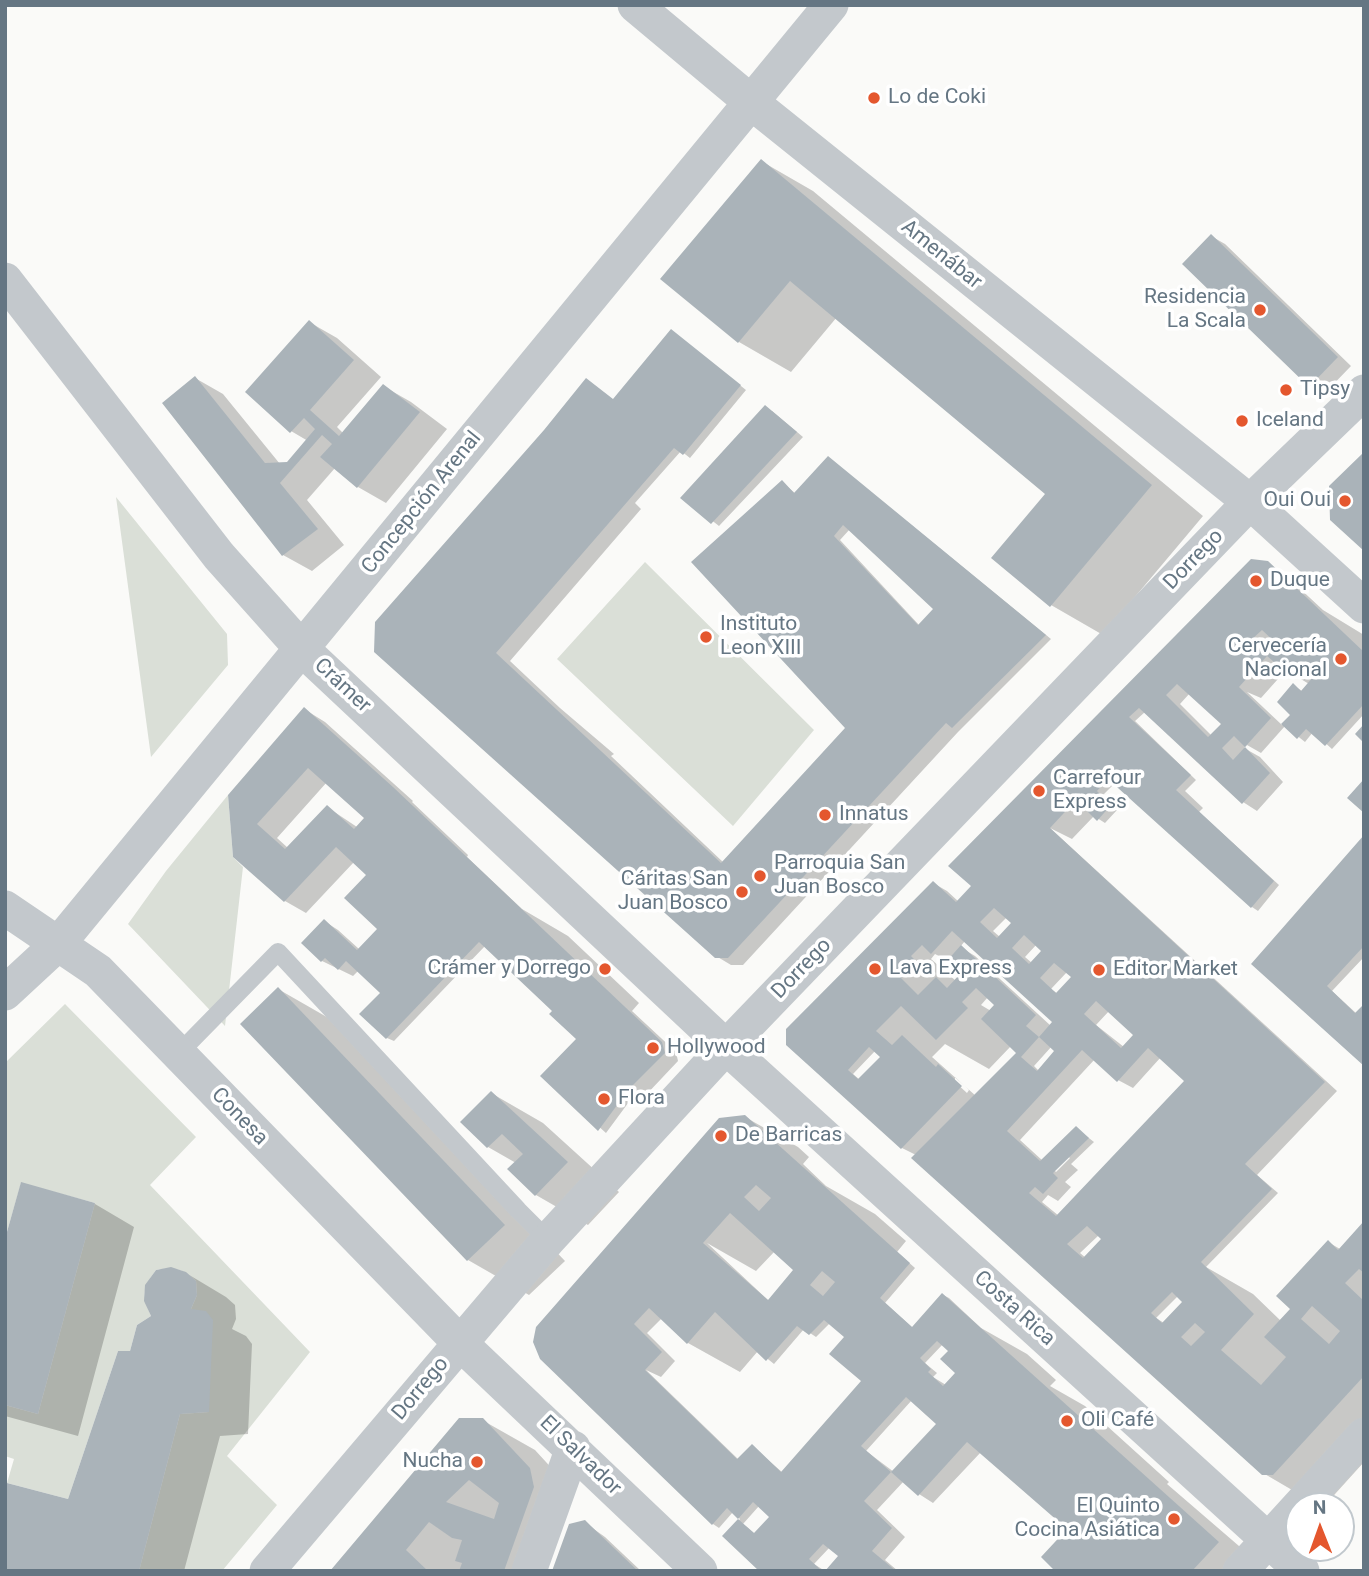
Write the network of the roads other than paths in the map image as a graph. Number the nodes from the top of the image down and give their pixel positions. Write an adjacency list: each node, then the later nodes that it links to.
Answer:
1 (635, 5): 3 (street, Amenábar)
2 (831, 5): 3 (street, Concepción Arenal)
3 (751, 103): 6 (street, Amenábar); 8 (street, Concepción Arenal)
4 (5, 280): 8 (street, Crámer)
5 (1364, 392): 6 (street, Dorrego)
6 (1250, 502): 7 (street, Amenábar); 12 (street, Dorrego)
7 (1364, 606)
8 (302, 649): 10 (street, Concepción Arenal); 12 (street, Crámer)
9 (5, 908): 10 (street, Conesa)
10 (59, 943): 11 (street, Concepción Arenal); 13 (street, Conesa)
11 (5, 993)
12 (726, 1047): 14 (street, Dorrego); 18 (street, Costa Rica)
13 (178, 1054): 14 (lane); 15 (street, Conesa)
14 (548, 1240): 15 (street, Dorrego)
15 (460, 1343): 17 (street, El Salvador); 19 (street, Dorrego)
16 (1364, 1435): 18 (street)
17 (573, 1448): 20 (street); 21 (street, El Salvador)
18 (1267, 1540): 22 (street); 23 (street, Costa Rica)
19 (267, 1571)
20 (529, 1571)
21 (699, 1571)
22 (1240, 1571)
23 (1302, 1571)

